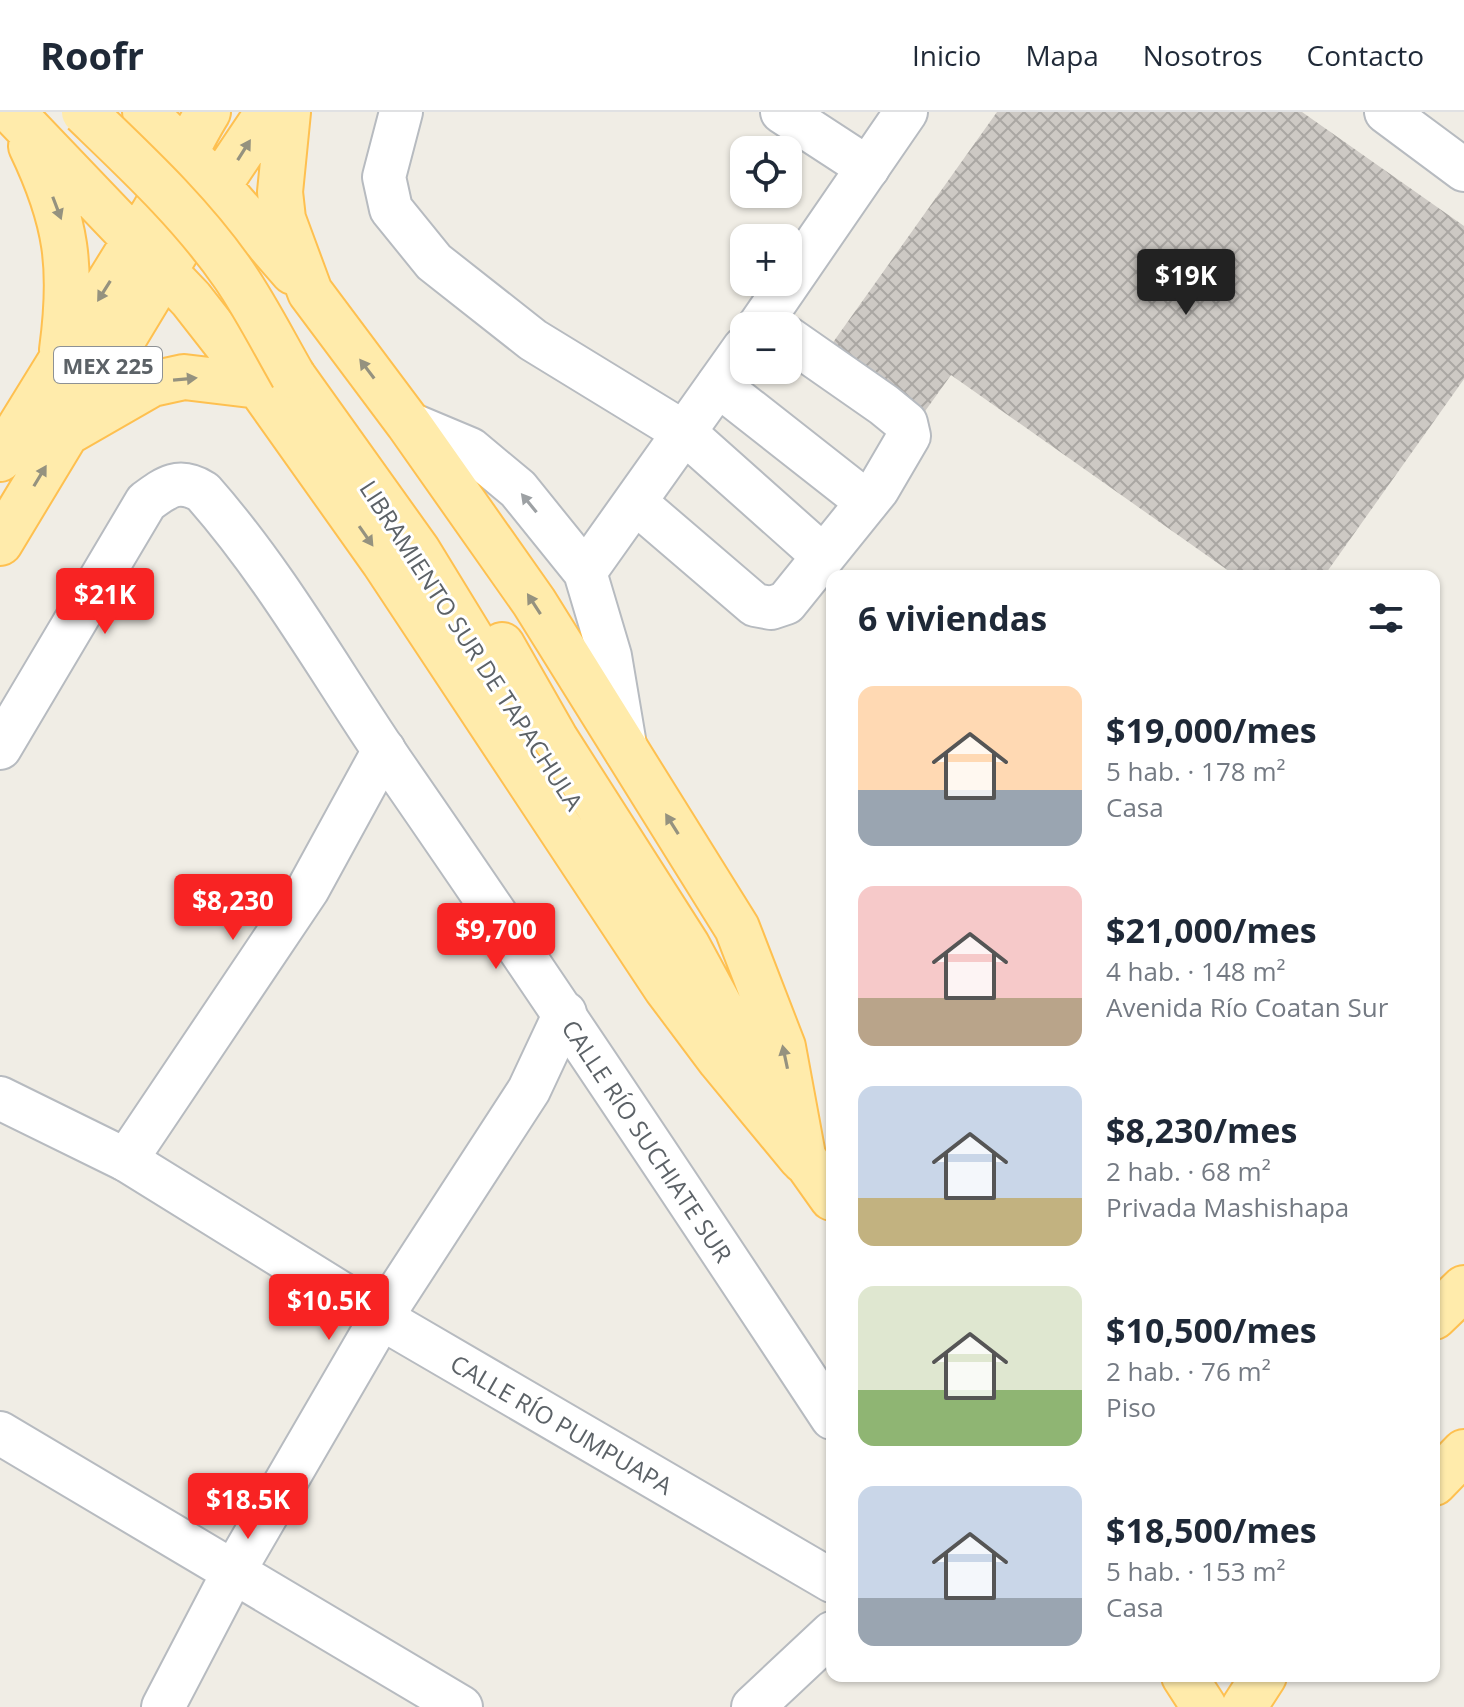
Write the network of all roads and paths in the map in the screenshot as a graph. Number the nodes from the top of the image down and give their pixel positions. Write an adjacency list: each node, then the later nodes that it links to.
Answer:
1 (84, 112): 23 (main road, LIBRAMIENTO SUR DE TAPACHULA, bridge)
2 (116, 112): 23 (main road, LIBRAMIENTO SUR DE TAPACHULA)
3 (145, 112): 12 (main road)
4 (208, 112): 12 (main road, MEX 225)
5 (268, 112): 15 (main road, MEX 225, one-way to 5)
6 (288, 112): 18 (main road)
7 (401, 112): 26 (street)
8 (782, 112): 13 (street)
9 (906, 112): 13 (street)
10 (1386, 112): 14 (street)
11 (15, 114): 16 (main road); 21 (main road, one-way to 21)
12 (185, 151): 15 (main road); 16 (main road, MEX 225)
13 (868, 168): 19 (street)
14 (1464, 170)
15 (232, 202): 16 (main road, MEX 225); 18 (main road)
16 (149, 223): 17 (main road, MEX 225); 21 (main road, MEX 225, one-way to 21)
17 (166, 272): 23 (main road); 27 (main road, MEX 225)
18 (310, 292): 25 (main road, one-way to 18)
19 (777, 312)
20 (802, 355): 29 (street)
21 (60, 363): 28 (main road, MEX 225)
22 (730, 371): 24 (street)
23 (291, 375): 27 (main road, one-way to 23); 40 (main road, one-way to 40); 40 (main road, LIBRAMIENTO SUR DE TAPACHULA)
24 (718, 385): 26 (street); 29 (street)
25 (408, 423): 33 (street, one-way to 25); 36 (main road, one-way to 25)
26 (685, 433): 30 (street); 32 (street)
27 (65, 434): 31 (main road, MEX 225, one-way to 27)
28 (0, 459)
29 (867, 502): 32 (street)
30 (636, 503): 32 (street); 33 (street)
31 (0, 543)
32 (822, 555)
33 (585, 572): 36 (street)
34 (0, 748): 35 (street, CALLE RÍO SUCHIATE SUR)
35 (384, 750): 37 (street, CALLE RÍO SUCHIATE SUR); 39 (street)
36 (627, 752): 40 (main road, one-way to 36)
37 (565, 1013): 44 (street); 45 (street, CALLE RÍO SUCHIATE SUR)
38 (0, 1098): 39 (street, CALLE RÍO PUMPUAPA)
39 (126, 1160): 44 (street, CALLE RÍO PUMPUAPA)
40 (804, 1161): 41 (main road, LIBRAMIENTO SUR DE TAPACHULA)
41 (826, 1190)
42 (1464, 1288): 43 (main road)
43 (1440, 1311)
44 (381, 1318): 49 (street); 50 (street, CALLE RÍO PUMPUAPA)
45 (826, 1409)
46 (0, 1433): 49 (street)
47 (1464, 1452): 48 (main road)
48 (1440, 1477)
49 (234, 1571): 54 (street); 55 (street)
50 (826, 1578)
51 (826, 1639): 56 (street)
52 (1188, 1682): 57 (main road)
53 (1260, 1682): 58 (main road)
54 (163, 1707)
55 (461, 1707)
56 (753, 1707)
57 (1204, 1707)
58 (1244, 1707)

